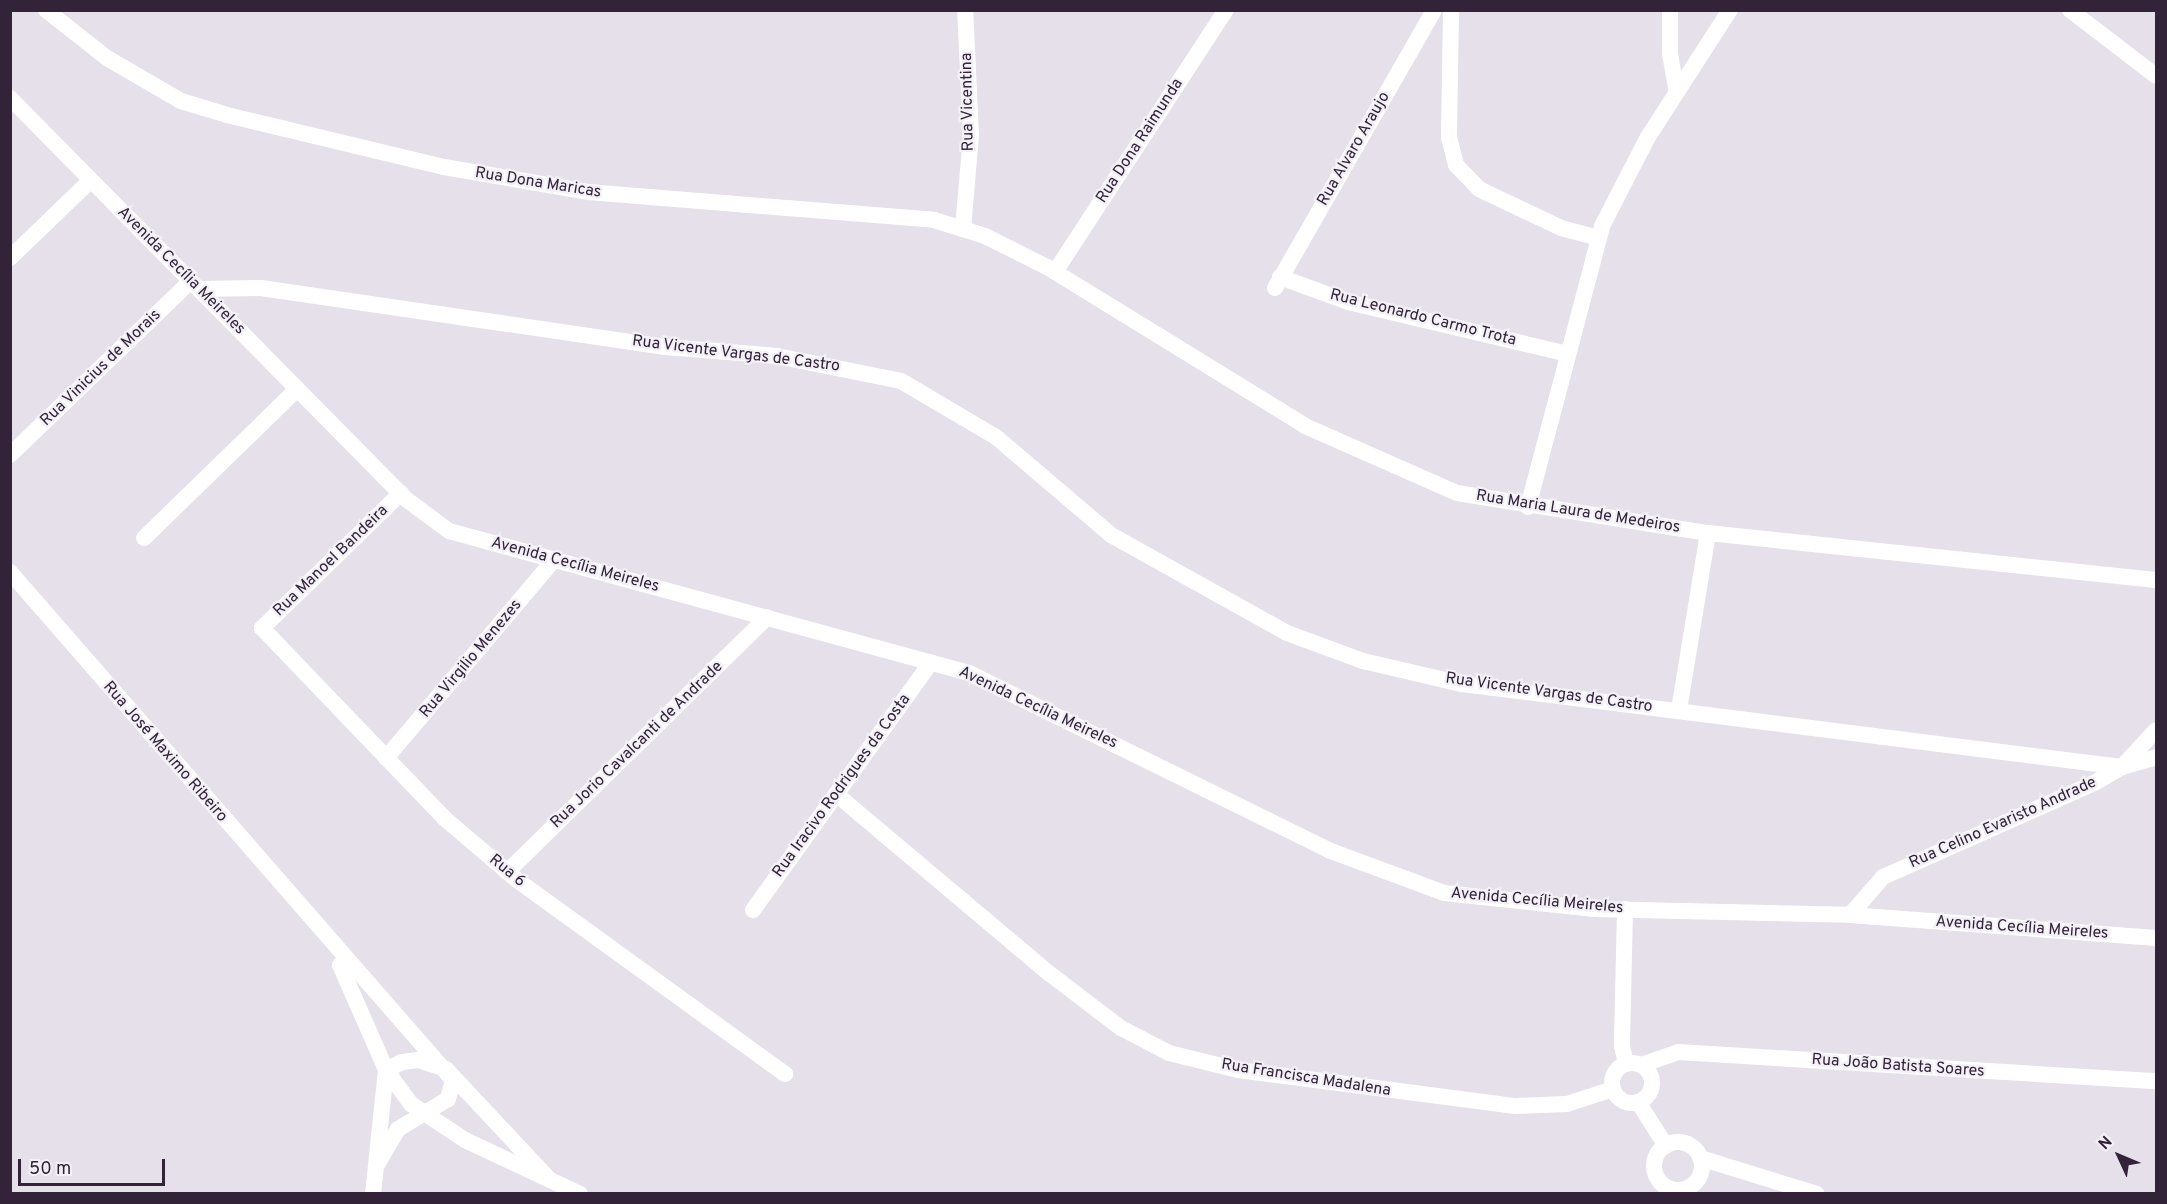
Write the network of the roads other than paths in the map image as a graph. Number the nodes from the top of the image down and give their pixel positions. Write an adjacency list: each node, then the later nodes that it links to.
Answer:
1 (46, 10): 13 (street, Rua Dona Maricas)
2 (965, 10): 13 (street, Rua Vicentina)
3 (1226, 10): 16 (street, Rua Dona Raimunda)
4 (1434, 10): 17 (street, Rua Alvaro Araujo)
5 (1451, 10): 14 (street)
6 (1670, 10): 10 (street)
7 (1731, 10): 10 (street)
8 (2070, 10): 9 (street)
9 (2157, 76)
10 (1677, 92): 14 (street)
11 (10, 98): 12 (street, Avenida Cecília Meireles)
12 (91, 180): 15 (street); 18 (street, Avenida Cecília Meireles)
13 (963, 229): 16 (street, Rua Dona Maricas)
14 (1599, 238): 19 (street)
15 (10, 258)
16 (1055, 272): 23 (street, Rua Maria Laura de Medeiros)
17 (1277, 282): 19 (street, Rua Leonardo Carmo Trota)
18 (195, 285): 20 (street, Avenida Cecília Meireles); 21 (street, Rua Vinicius de Morais); 32 (street, Rua Vicente Vargas de Castro)
19 (1568, 354): 23 (street)
20 (297, 388): 22 (street, Avenida Cecília Meireles); 25 (street)
21 (10, 455)
22 (400, 493): 26 (street, Avenida Cecília Meireles); 30 (street, Rua Manoel Bandeira)
23 (1528, 507): 24 (street, Rua Maria Laura de Medeiros)
24 (1708, 532): 28 (street, Rua Maria Laura de Medeiros); 32 (street)
25 (144, 538)
26 (555, 559): 29 (street, Avenida Cecília Meireles); 35 (street, Rua Virgilio Menezes)
27 (10, 572): 42 (street, Rua José Maximo Ribeiro)
28 (2157, 580)
29 (767, 617): 31 (street, Avenida Cecília Meireles); 38 (street, Rua Jorio Cavalcanti de Andrade)
30 (262, 628): 35 (street, Rua 6)
31 (931, 662): 37 (street, Rua Iracivo Rodrigues da Costa); 39 (street, Avenida Cecília Meireles)
32 (1679, 710): 36 (street, Rua Vicente Vargas de Castro)
33 (2157, 730): 36 (street, Rua Celino Evaristo Andrade)
34 (2157, 757): 36 (street)
35 (386, 758): 38 (street, Rua 6)
36 (2122, 767): 41 (street, Rua Celino Evaristo Andrade)
37 (836, 794): 40 (street, Rua Iracivo Rodrigues da Costa); 49 (street, Rua Francisca Madalena)
38 (507, 872): 47 (street, Rua 6)
39 (1625, 909): 41 (street, Avenida Cecília Meireles); 44 (street)
40 (753, 910)
41 (1850, 915): 43 (street, Avenida Cecília Meireles)
42 (319, 931): 45 (street, Rua José Maximo Ribeiro); 46 (street, Rua José Maximo Ribeiro)
43 (2157, 938)
44 (1634, 1065): 48 (street, Rua João Batista Soares); 49 (street); 50 (street)
45 (446, 1069): 46 (street); 51 (street, Rua José Maximo Ribeiro); 55 (street)
46 (386, 1070): 51 (street); 54 (street, Rua José Maximo Ribeiro)
47 (785, 1074)
48 (2157, 1081)
49 (1613, 1089): 50 (street)
50 (1638, 1102): 52 (street)
51 (426, 1115): 54 (street, Rua José Maximo Ribeiro); 55 (street)
52 (1666, 1146): 53 (street); 56 (street)
53 (1700, 1158): 56 (street); 59 (street)
54 (377, 1166): 57 (street, Rua José Maximo Ribeiro)
55 (548, 1178): 58 (street)
56 (1662, 1190)
57 (373, 1194)
58 (580, 1194)
59 (1817, 1194)

